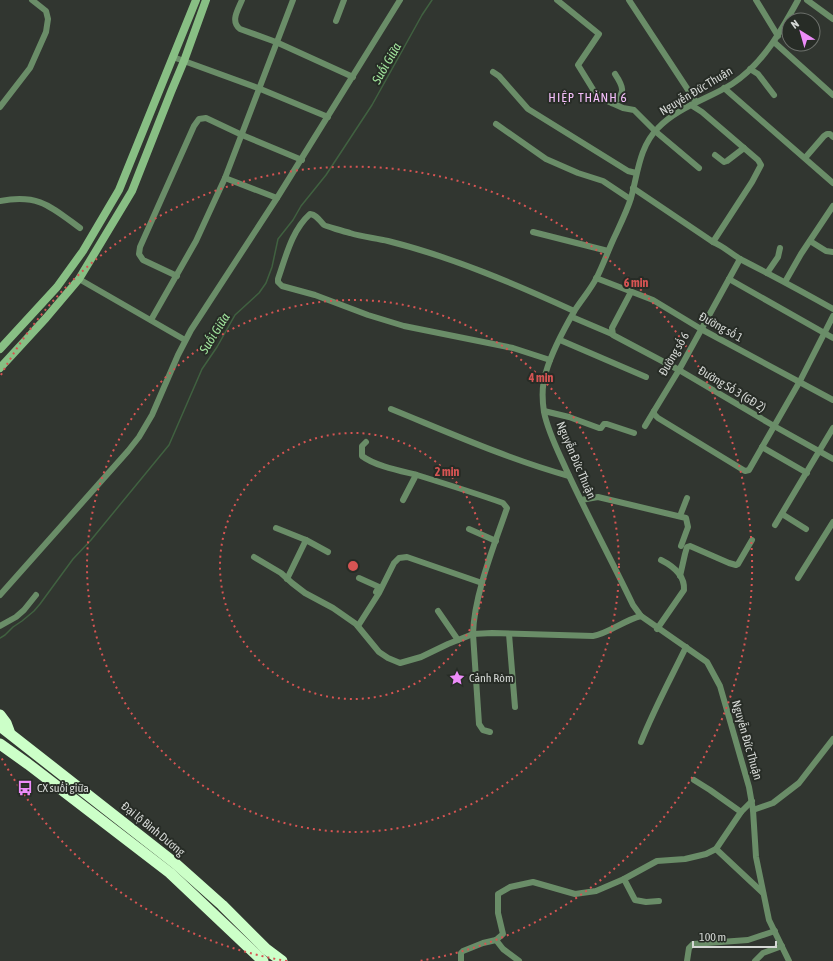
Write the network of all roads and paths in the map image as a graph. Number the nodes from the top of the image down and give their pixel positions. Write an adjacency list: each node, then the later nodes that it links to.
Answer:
1 (32, 0): 30 (street)
2 (196, 0): 18 (street)
3 (206, 0): 19 (street)
4 (242, 0): 16 (street)
5 (293, 0): 16 (street)
6 (344, 0): 14 (street)
7 (400, 0): 23 (street)
8 (557, 0): 28 (street)
9 (629, 0): 29 (street)
10 (756, 0): 15 (street)
11 (798, 0): 15 (street, Nguyễn Đức Thuận)
12 (808, 0): 13 (street)
13 (833, 19)
14 (336, 21)
15 (778, 36): 17 (street, Nguyễn Đức Thuận)
16 (276, 42): 23 (street); 24 (street)
17 (774, 42): 20 (street, Nguyễn Đức Thuận); 27 (street)
18 (173, 57): 19 (street); 74 (street)
19 (184, 61): 24 (street); 60 (street)
20 (750, 69): 25 (street, Nguyễn Đức Thuận); 26 (street)
21 (493, 72): 41 (street)
22 (615, 74): 28 (street)
23 (353, 77): 31 (street)
24 (258, 88): 31 (street); 34 (street)
25 (724, 88): 29 (street, Nguyễn Đức Thuận); 38 (street)
26 (774, 95)
27 (833, 95)
28 (612, 103): 33 (street)
29 (694, 103): 33 (street, Nguyễn Đức Thuận); 36 (street)
30 (0, 107)
31 (328, 117): 39 (street)
32 (496, 124): 46 (street)
33 (655, 131): 40 (street); 41 (street, Nguyễn Đức Thuận)
34 (242, 135): 39 (street); 42 (street); 58 (street)
35 (833, 137): 38 (street)
36 (744, 148): 37 (street); 52 (street)
37 (715, 155)
38 (805, 158): 43 (street)
39 (302, 160): 45 (street)
40 (699, 168)
41 (636, 173): 44 (street, Nguyễn Đức Thuận)
42 (225, 178): 45 (street); 58 (street)
43 (833, 183)
44 (633, 188): 46 (street, Nguyễn Đức Thuận); 52 (street)
45 (277, 198): 72 (street)
46 (630, 199): 54 (street, Nguyễn Đức Thuận)
47 (0, 201): 49 (street)
48 (833, 206): 51 (street)
49 (80, 228)
50 (533, 232): 54 (street)
51 (810, 241): 55 (street); 62 (street)
52 (713, 242): 56 (street)
53 (780, 248): 57 (street)
54 (608, 251): 59 (street, Nguyễn Đức Thuận)
55 (833, 252)
56 (740, 259): 57 (street); 61 (street, Đường số 6)
57 (767, 273): 62 (street)
58 (177, 276): 67 (street)
59 (596, 278): 63 (street, Đường số 1); 65 (street, Nguyễn Đức Thuận)
60 (79, 279): 67 (street); 76 (street)
61 (729, 279): 68 (street, Đường số 6); 69 (street)
62 (786, 282): 64 (street)
63 (631, 292): 68 (street, Đường số 1); 70 (street)
64 (833, 309)
65 (573, 314): 70 (street, Đường Số 3 (GĐ 2)); 73 (street, Nguyễn Đức Thuận); 75 (street, Đường Số 3 (GĐ 2))
66 (833, 316): 69 (street)
67 (151, 320): 72 (street)
68 (701, 329): 77 (street, Đường số 6); 79 (street, Đường số 1)
69 (824, 333): 71 (street); 79 (street)
70 (612, 334): 77 (street, Đường Số 3 (GĐ 2))
71 (833, 338)
72 (185, 340): 117 (street)
73 (560, 340): 75 (street, Nguyễn Đức Thuận); 78 (street)
74 (0, 349)
75 (550, 360): 82 (street, Nguyễn Đức Thuận)
76 (0, 368)
77 (678, 370): 83 (street, Đường số 6); 85 (street, Đường Số 3 (GĐ 2))
78 (646, 377)
79 (800, 381): 80 (street, Đường số 1); 85 (street)
80 (833, 400)
81 (391, 409): 94 (street)
82 (544, 411): 87 (street); 94 (street, Nguyễn Đức Thuận)
83 (654, 411): 84 (street, Đường số 6); 89 (street)
84 (645, 426)
85 (774, 426): 89 (street); 90 (street, Đường Số 3 (GĐ 2))
86 (833, 428): 90 (street)
87 (634, 433)
88 (366, 442): 93 (street)
89 (762, 447): 92 (street)
90 (820, 451): 91 (street, Đường Số 3 (GĐ 2)); 92 (street)
91 (833, 459)
92 (806, 473): 98 (street)
93 (416, 475): 96 (street); 107 (street)
94 (569, 476): 97 (street, Nguyễn Đức Thuận)
95 (687, 498): 99 (street)
96 (403, 500)
97 (581, 500): 99 (street); 120 (street, Nguyễn Đức Thuận)
98 (782, 514): 101 (street); 104 (street)
99 (680, 516): 108 (street)
100 (833, 522): 114 (street)
101 (775, 525)
102 (276, 528): 105 (street)
103 (469, 529): 107 (street)
104 (806, 529)
105 (306, 540): 109 (street); 115 (street)
106 (752, 540): 112 (street)
107 (496, 541): 116 (street)
108 (681, 546)
109 (328, 552)
110 (254, 557): 115 (street)
111 (661, 560): 112 (street)
112 (680, 576): 123 (street)
113 (359, 578): 121 (street)
114 (798, 578)
115 (287, 579): 121 (street)
116 (482, 583): 121 (street); 124 (street)
117 (0, 595)
118 (36, 595): 122 (street)
119 (438, 611): 126 (street)
120 (641, 616): 123 (street, Nguyễn Đức Thuận); 125 (street)
121 (357, 625): 126 (street)
122 (0, 626)
123 (657, 629): 127 (street, Nguyễn Đức Thuận)
124 (473, 634): 125 (street); 126 (street); 131 (street)
125 (509, 634): 128 (street)
126 (458, 640)
127 (686, 647): 134 (street); 137 (street, Nguyễn Đức Thuận)
128 (515, 707)
129 (0, 715): 132 (highway)
130 (0, 726): 132 (highway, Đại lộ Bình Dương)
131 (490, 732)
132 (10, 734): 148 (highway, Đại lộ Bình Dương)
133 (833, 739): 138 (street)
134 (641, 742)
135 (0, 744): 147 (highway, Đại lộ Bình Dương)
136 (694, 780): 139 (street)
137 (752, 801): 138 (street, Nguyễn Đức Thuận); 139 (street)
138 (754, 810): 142 (street, Nguyễn Đức Thuận)
139 (742, 812): 140 (street)
140 (716, 849): 141 (street); 142 (street)
141 (624, 879): 143 (street); 145 (street)
142 (763, 893): 144 (street, Nguyễn Đức Thuận)
143 (659, 901)
144 (775, 931): 146 (street, Nguyễn Đức Thuận); 151 (street)
145 (496, 940): 149 (street); 150 (street)
146 (782, 946): 152 (street); 153 (street, Nguyễn Đức Thuận)
147 (263, 961)
148 (282, 961)
149 (461, 961)
150 (519, 961)
151 (687, 961)
152 (755, 961)
153 (789, 961)

